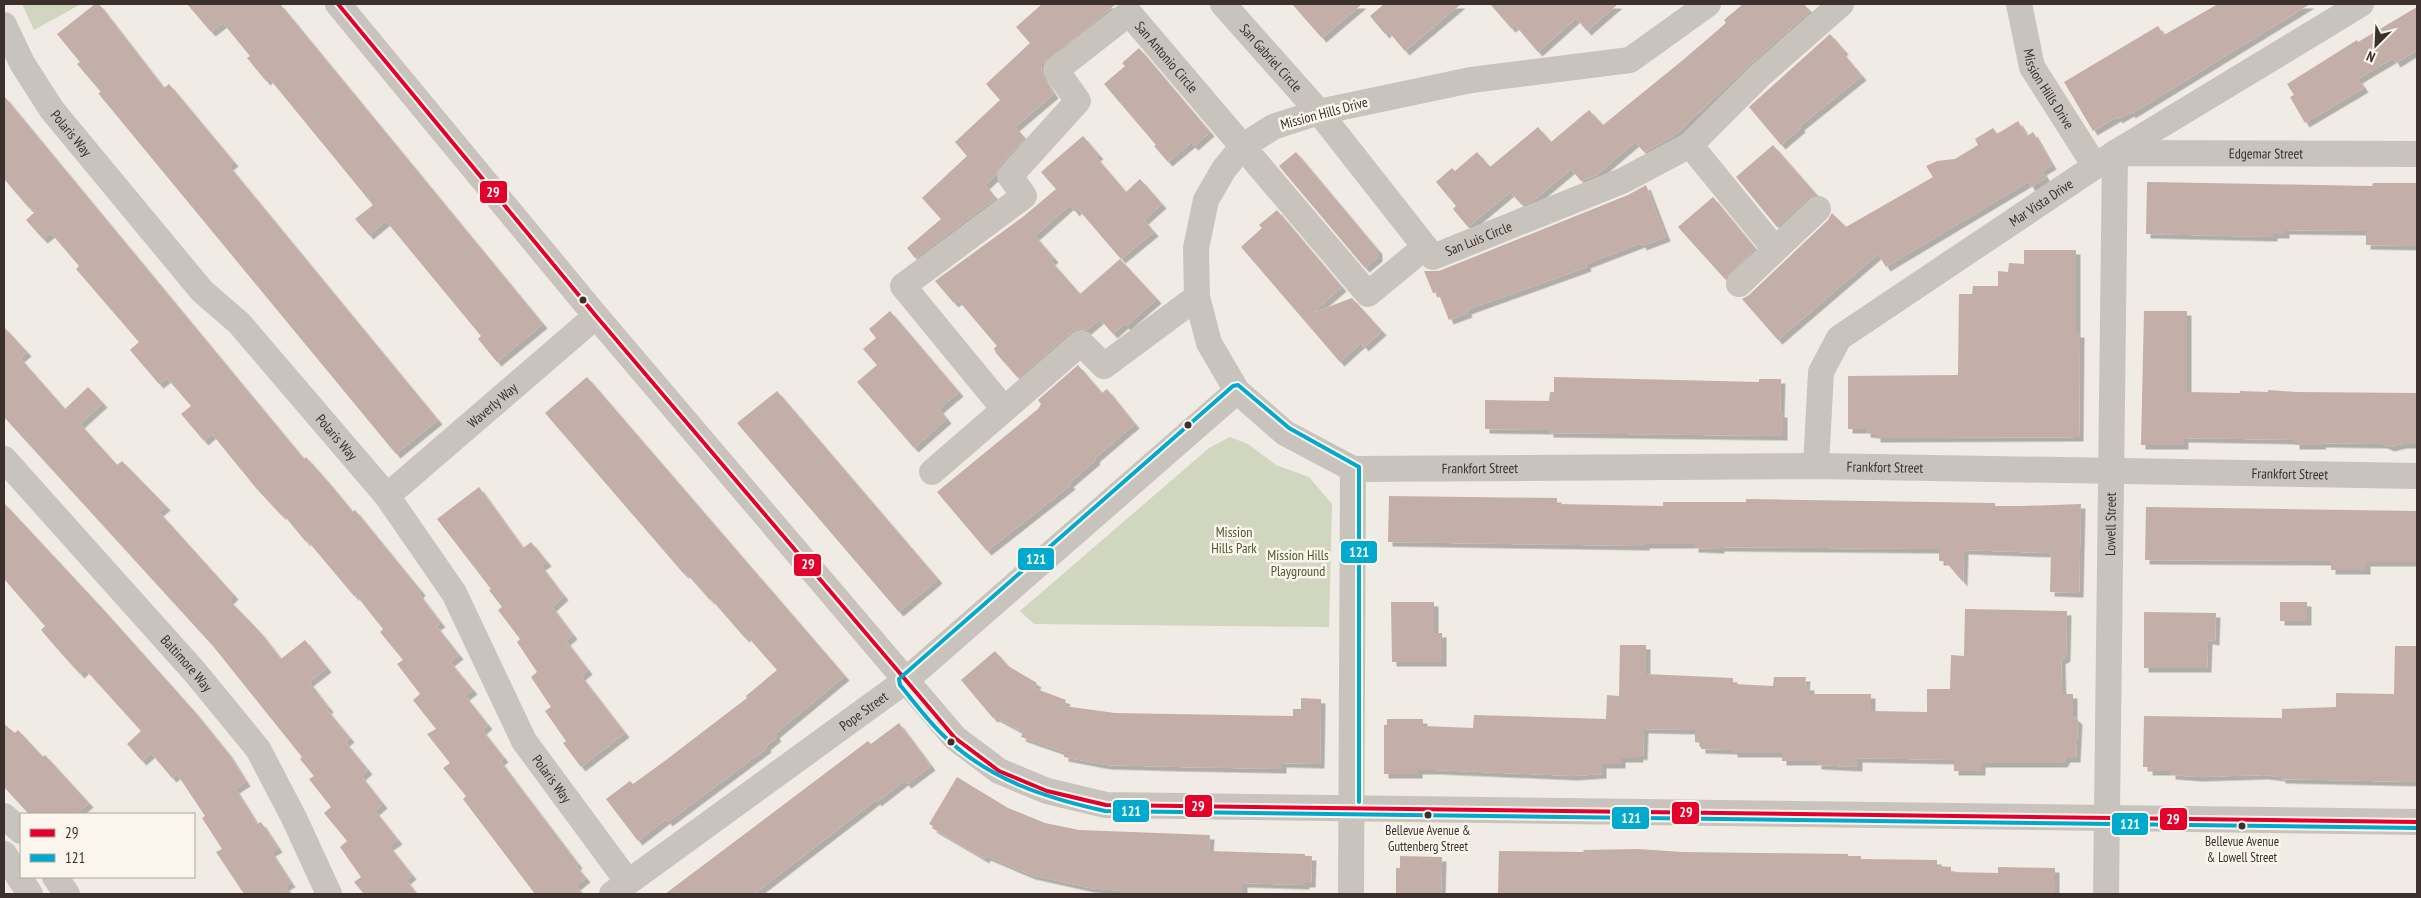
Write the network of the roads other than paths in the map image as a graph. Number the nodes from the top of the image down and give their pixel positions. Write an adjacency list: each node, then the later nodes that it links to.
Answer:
1 (338, 4): 18 (street)
2 (1223, 4): 8 (street, San Gabriel Circle)
3 (1708, 4): 8 (street, Mission Hills Drive)
4 (1841, 4): 9 (street, San Luis Circle)
5 (2019, 4): 12 (street, Mission Hills Drive)
6 (2361, 4): 12 (street, Mar Vista Drive)
7 (4, 25): 27 (street, Polaris Way)
8 (1319, 112): 10 (street, Mission Hills Drive); 14 (street, San Luis Circle)
9 (1690, 145): 14 (street, San Luis Circle); 15 (street)
10 (1243, 146): 14 (street, San Antonio Circle); 17 (street, Mission Hills Drive); 20 (street, San Antonio Circle)
11 (2417, 154): 12 (street, Edgemar Street)
12 (2105, 160): 22 (street, Mar Vista Drive); 25 (street, Lowell Street)
13 (1818, 209): 15 (street)
14 (1425, 247)
15 (1775, 249): 16 (street)
16 (1739, 284)
17 (1197, 297): 19 (street, Mission Hills Drive); 20 (street)
18 (596, 316): 27 (street, Waverly Way); 28 (street)
19 (1237, 391): 23 (street, Mission Hills Drive); 28 (street, Pope Street)
20 (1004, 410): 24 (street)
21 (4, 459): 39 (street, Baltimore Way)
22 (1816, 466): 23 (street, Frankfort Street); 25 (street, Frankfort Street)
23 (1353, 469): 29 (street)
24 (932, 472)
25 (2112, 472): 26 (street, Frankfort Street); 31 (street, Lowell Street)
26 (2417, 476)
27 (387, 496): 36 (street, Polaris Way)
28 (905, 681): 29 (street); 36 (street, Pope Street)
29 (1353, 807): 31 (street); 40 (street)
30 (4, 816): 33 (street)
31 (2107, 818): 32 (street); 41 (street, Lowell Street)
32 (2417, 822)
33 (20, 830)
34 (4, 854): 37 (street)
35 (56, 878): 38 (street)
36 (620, 888)
37 (30, 894)
38 (67, 894)
39 (329, 894)
40 (1351, 894)
41 (2106, 894)

